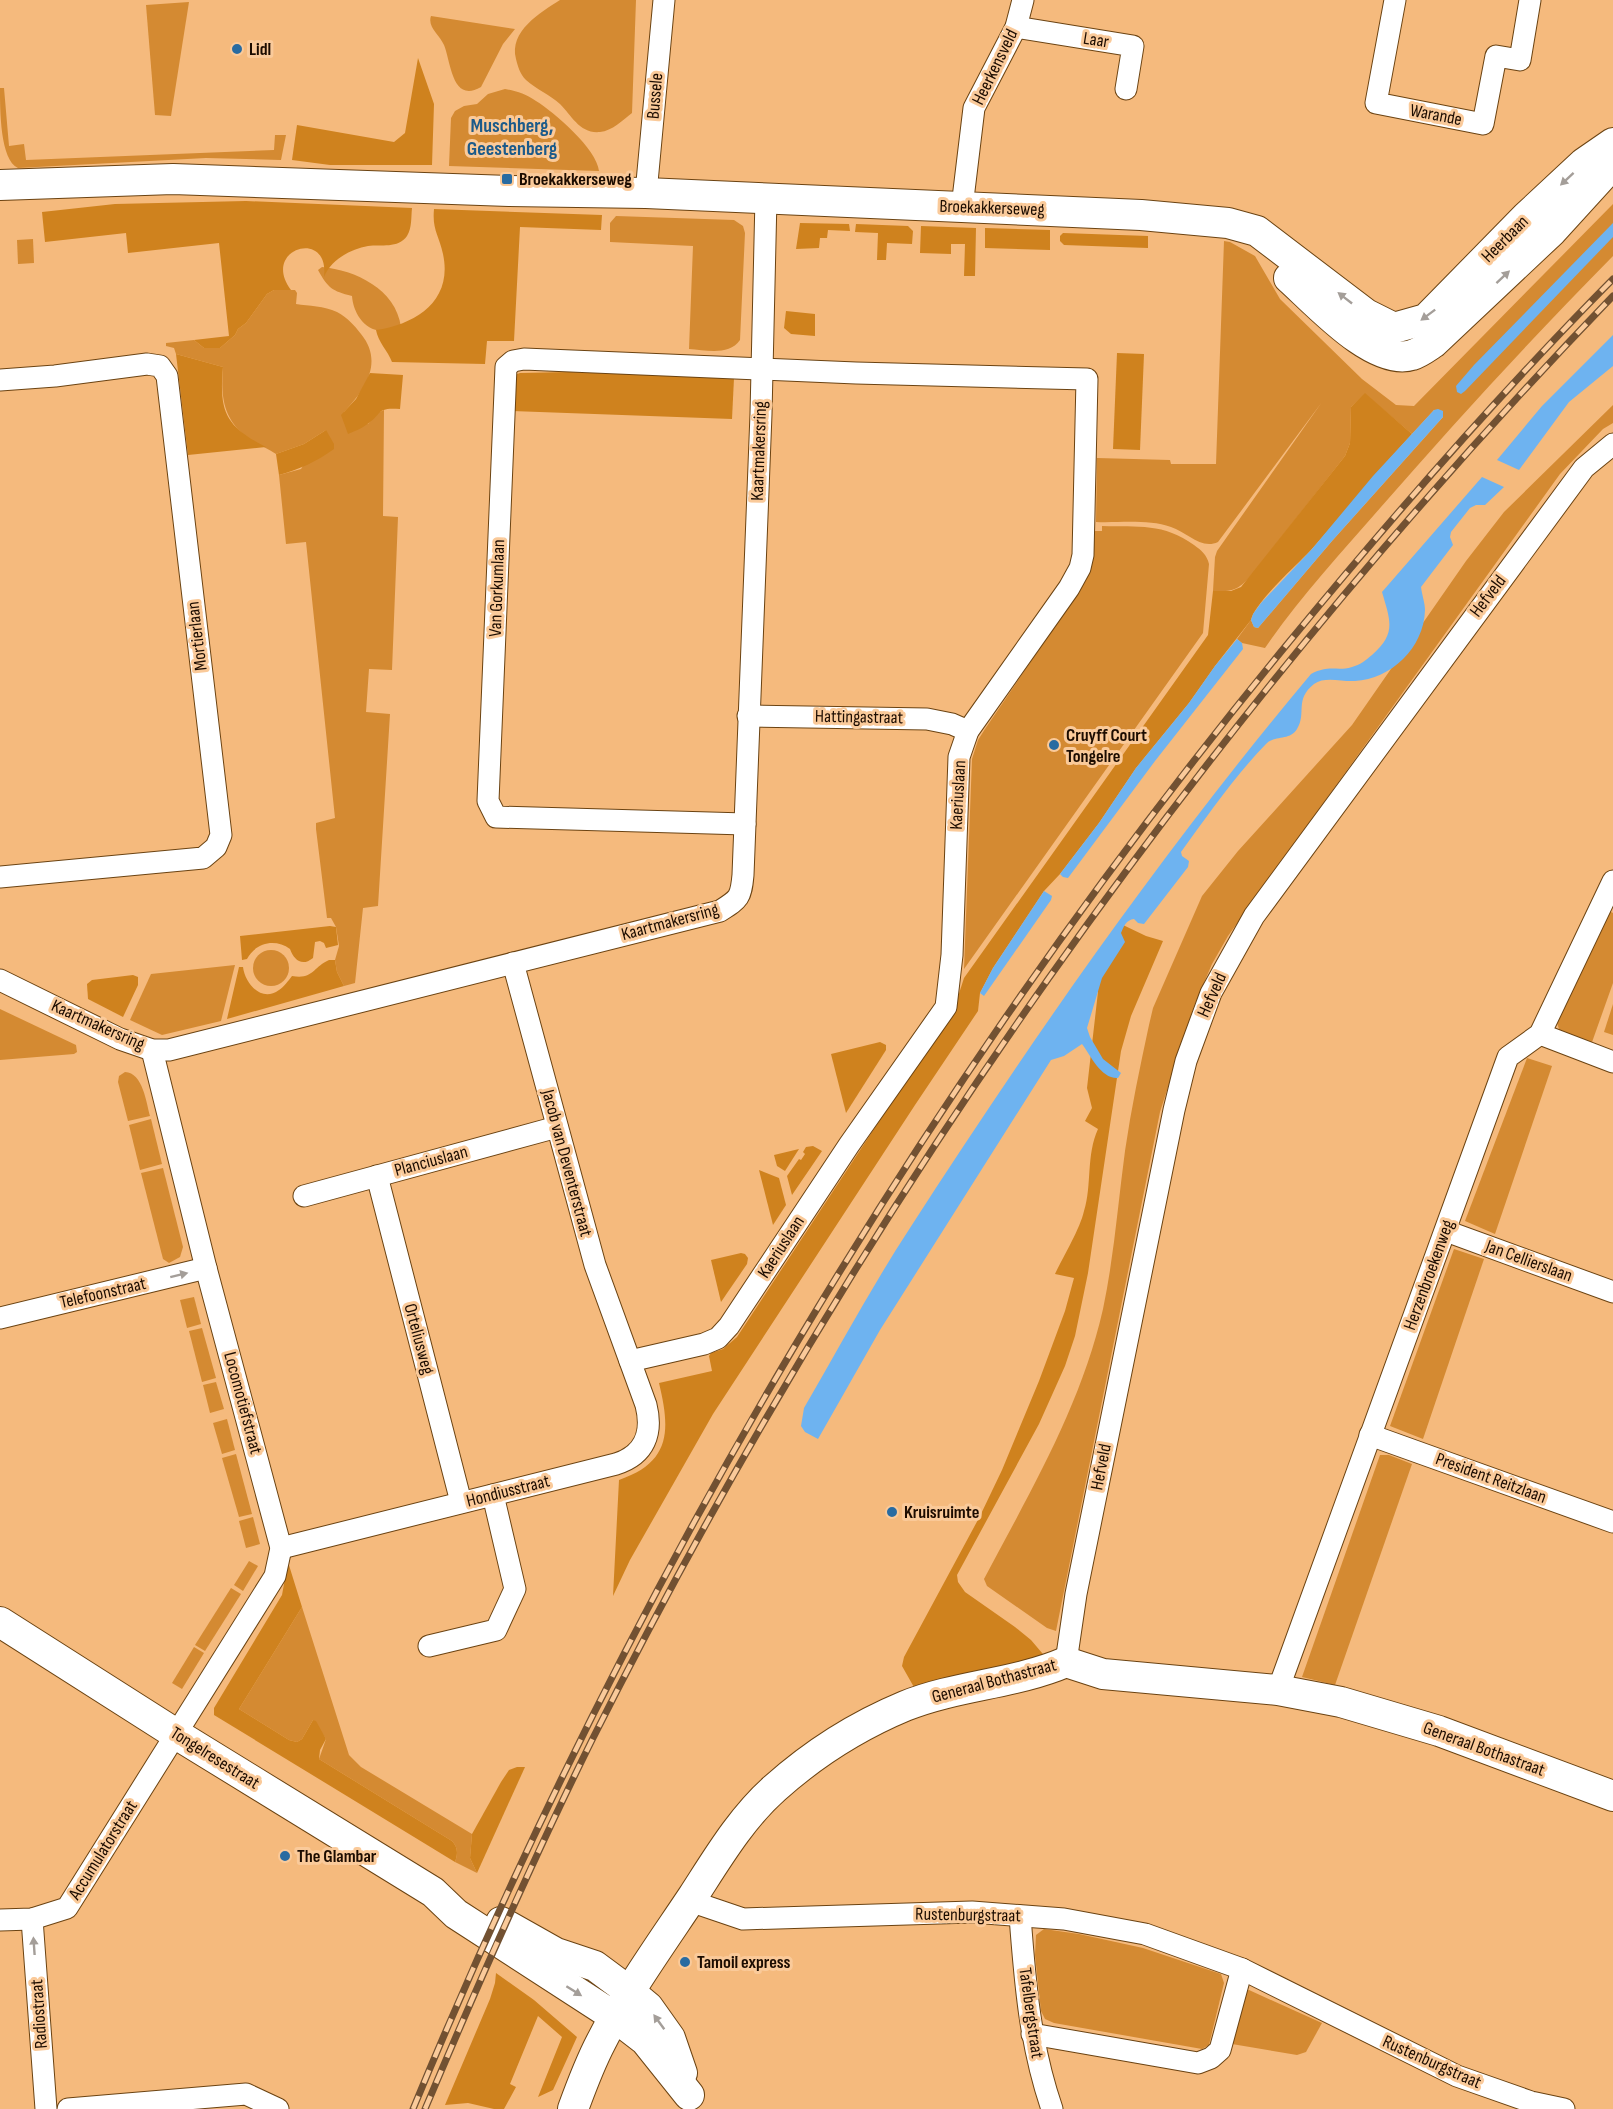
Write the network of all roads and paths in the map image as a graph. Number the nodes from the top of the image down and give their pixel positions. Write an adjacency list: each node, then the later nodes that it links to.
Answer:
1 (664, 0): 10 (street, Bussele)
2 (1023, 0): 5 (street, Heerkensveld)
3 (1395, 0): 4 (street, Warande)
4 (1530, 0)
5 (1016, 27): 6 (street, Laar); 12 (street, Heerkensveld)
6 (1126, 89)
7 (1613, 143): 14 (street, Heerbaan, one-way to 14)
8 (1613, 164): 13 (street, Heerbaan, one-way to 8)
9 (0, 185): 10 (street, Broekakkerseweg)
10 (646, 193): 11 (street, Broekakkerseweg)
11 (766, 198): 12 (street, Broekakkerseweg); 15 (street, Kaartmakersring)
12 (962, 207): 13 (street, Broekakkerseweg)
13 (1228, 223): 14 (street, Broekakkerseweg, one-way to 13)
14 (1394, 328)
15 (762, 369): 18 (street, Kaartmakersring); 19 (street, Kaeriuslaan); 20 (street, Van Gorkumlaan)
16 (0, 380): 21 (street, Mortierlaan)
17 (1613, 444): 43 (street, Hefveld)
18 (748, 716): 19 (street, Hattingastraat); 20 (street, Kaartmakersring)
19 (968, 731): 35 (street, Kaeriuslaan)
20 (745, 824): 23 (street, Kaartmakersring)
21 (0, 878)
22 (1613, 881): 25 (street, Herzenbroekenweg)
23 (513, 963): 26 (street, Kaartmakersring); 28 (street, Jacob van Deventerstraat)
24 (0, 980): 26 (street, Kaartmakersring)
25 (1540, 1034): 27 (street); 31 (street, Herzenbroekenweg)
26 (152, 1050): 32 (street, Locomotiefstraat)
27 (1613, 1062)
28 (557, 1127): 29 (street, Planciuslaan); 35 (street, Jacob van Deventerstraat)
29 (377, 1176): 30 (street, Planciuslaan); 38 (street, Orteliusweg)
30 (304, 1196)
31 (1446, 1231): 33 (street, Jan Cellierslaan); 36 (street, Herzenbroekenweg)
32 (206, 1268): 34 (street, Telefoonstraat, one-way to 32); 40 (street, Locomotiefstraat)
33 (1613, 1292)
34 (0, 1318)
35 (630, 1361): 37 (street, Hondiusstraat)
36 (1370, 1435): 39 (street, President Reitzlaan); 44 (street, Herzenbroekenweg)
37 (493, 1495): 38 (street, Hondiusstraat); 42 (street)
38 (461, 1502): 40 (street, Hondiusstraat)
39 (1613, 1521)
40 (281, 1548): 45 (street, Locomotiefstraat)
41 (0, 1622): 45 (street, Tongelresestraat)
42 (429, 1646)
43 (1066, 1662): 44 (street, Generaal Bothastraat); 48 (street, Generaal Bothastraat)
44 (1278, 1690): 46 (street, Generaal Bothastraat)
45 (176, 1734): 47 (street, Tongelresestraat); 50 (street, Accumulatorstraat)
46 (1613, 1796)
47 (433, 1892): 53 (street, Tongelresestraat); 54 (street, Tongelresestraat, one-way to 54)
48 (690, 1901): 49 (street, Rustenburgstraat); 53 (street, Generaal Bothastraat)
49 (1020, 1916): 52 (street, Rustenburgstraat); 55 (street, Tafelbergstraat)
50 (32, 1919): 51 (street, Accumulatorstraat); 57 (street, Radiostraat, one-way to 50)
51 (0, 1920)
52 (1242, 1969): 55 (street); 62 (street, Rustenburgstraat)
53 (630, 1992): 54 (street, Generaal Bothastraat); 56 (street, Tongelresestraat, one-way to 53)
54 (615, 2017): 56 (street, Tongelresestraat); 60 (street, Generaal Bothastraat)
55 (1032, 2034): 61 (street, Tafelbergstraat)
56 (691, 2102)
57 (46, 2109)
58 (68, 2109): 59 (street)
59 (278, 2109)
60 (573, 2109)
61 (1052, 2109)
62 (1564, 2109)

